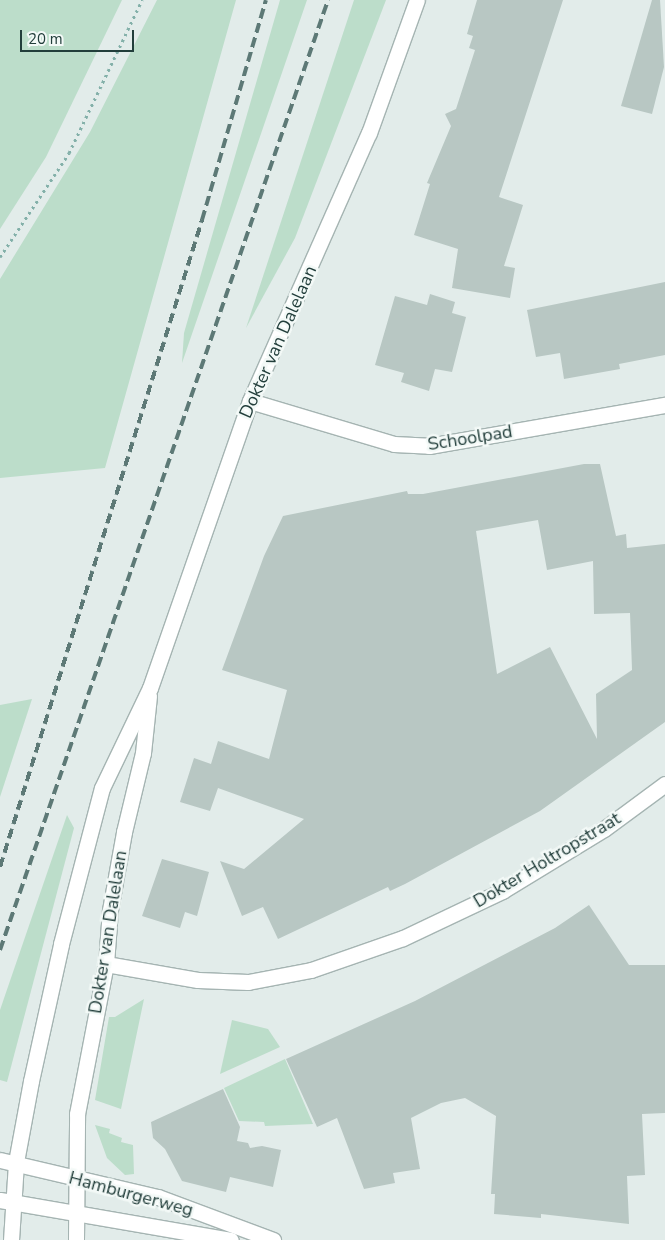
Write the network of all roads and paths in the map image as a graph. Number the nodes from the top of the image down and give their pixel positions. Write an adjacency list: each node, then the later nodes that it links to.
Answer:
1 (142, 0): 3 (path)
2 (417, 0): 4 (street, Dokter van Dalelaan)
3 (0, 257)
4 (250, 400): 5 (street, Schoolpad); 6 (street, Dokter van Dalelaan)
5 (665, 405)
6 (150, 688): 8 (street, Dokter van Dalelaan); 10 (street, Dokter van Dalelaan)
7 (665, 784): 8 (street, Dokter Holtropstraat)
8 (106, 964): 11 (street, Dokter van Dalelaan)
9 (0, 1160): 10 (street, Hamburgerweg)
10 (16, 1162): 11 (street, Hamburgerweg); 12 (street, Dokter van Dalelaan)
11 (78, 1179): 13 (street, Dokter van Dalelaan); 17 (street, Hamburgerweg)
12 (6, 1200): 13 (street, Hamburgerweg); 14 (street, Dokter van Dalelaan)
13 (76, 1211): 15 (street, Dokter van Dalelaan); 16 (street, Hamburgerweg)
14 (11, 1240)
15 (76, 1240)
16 (231, 1240)
17 (273, 1240)

